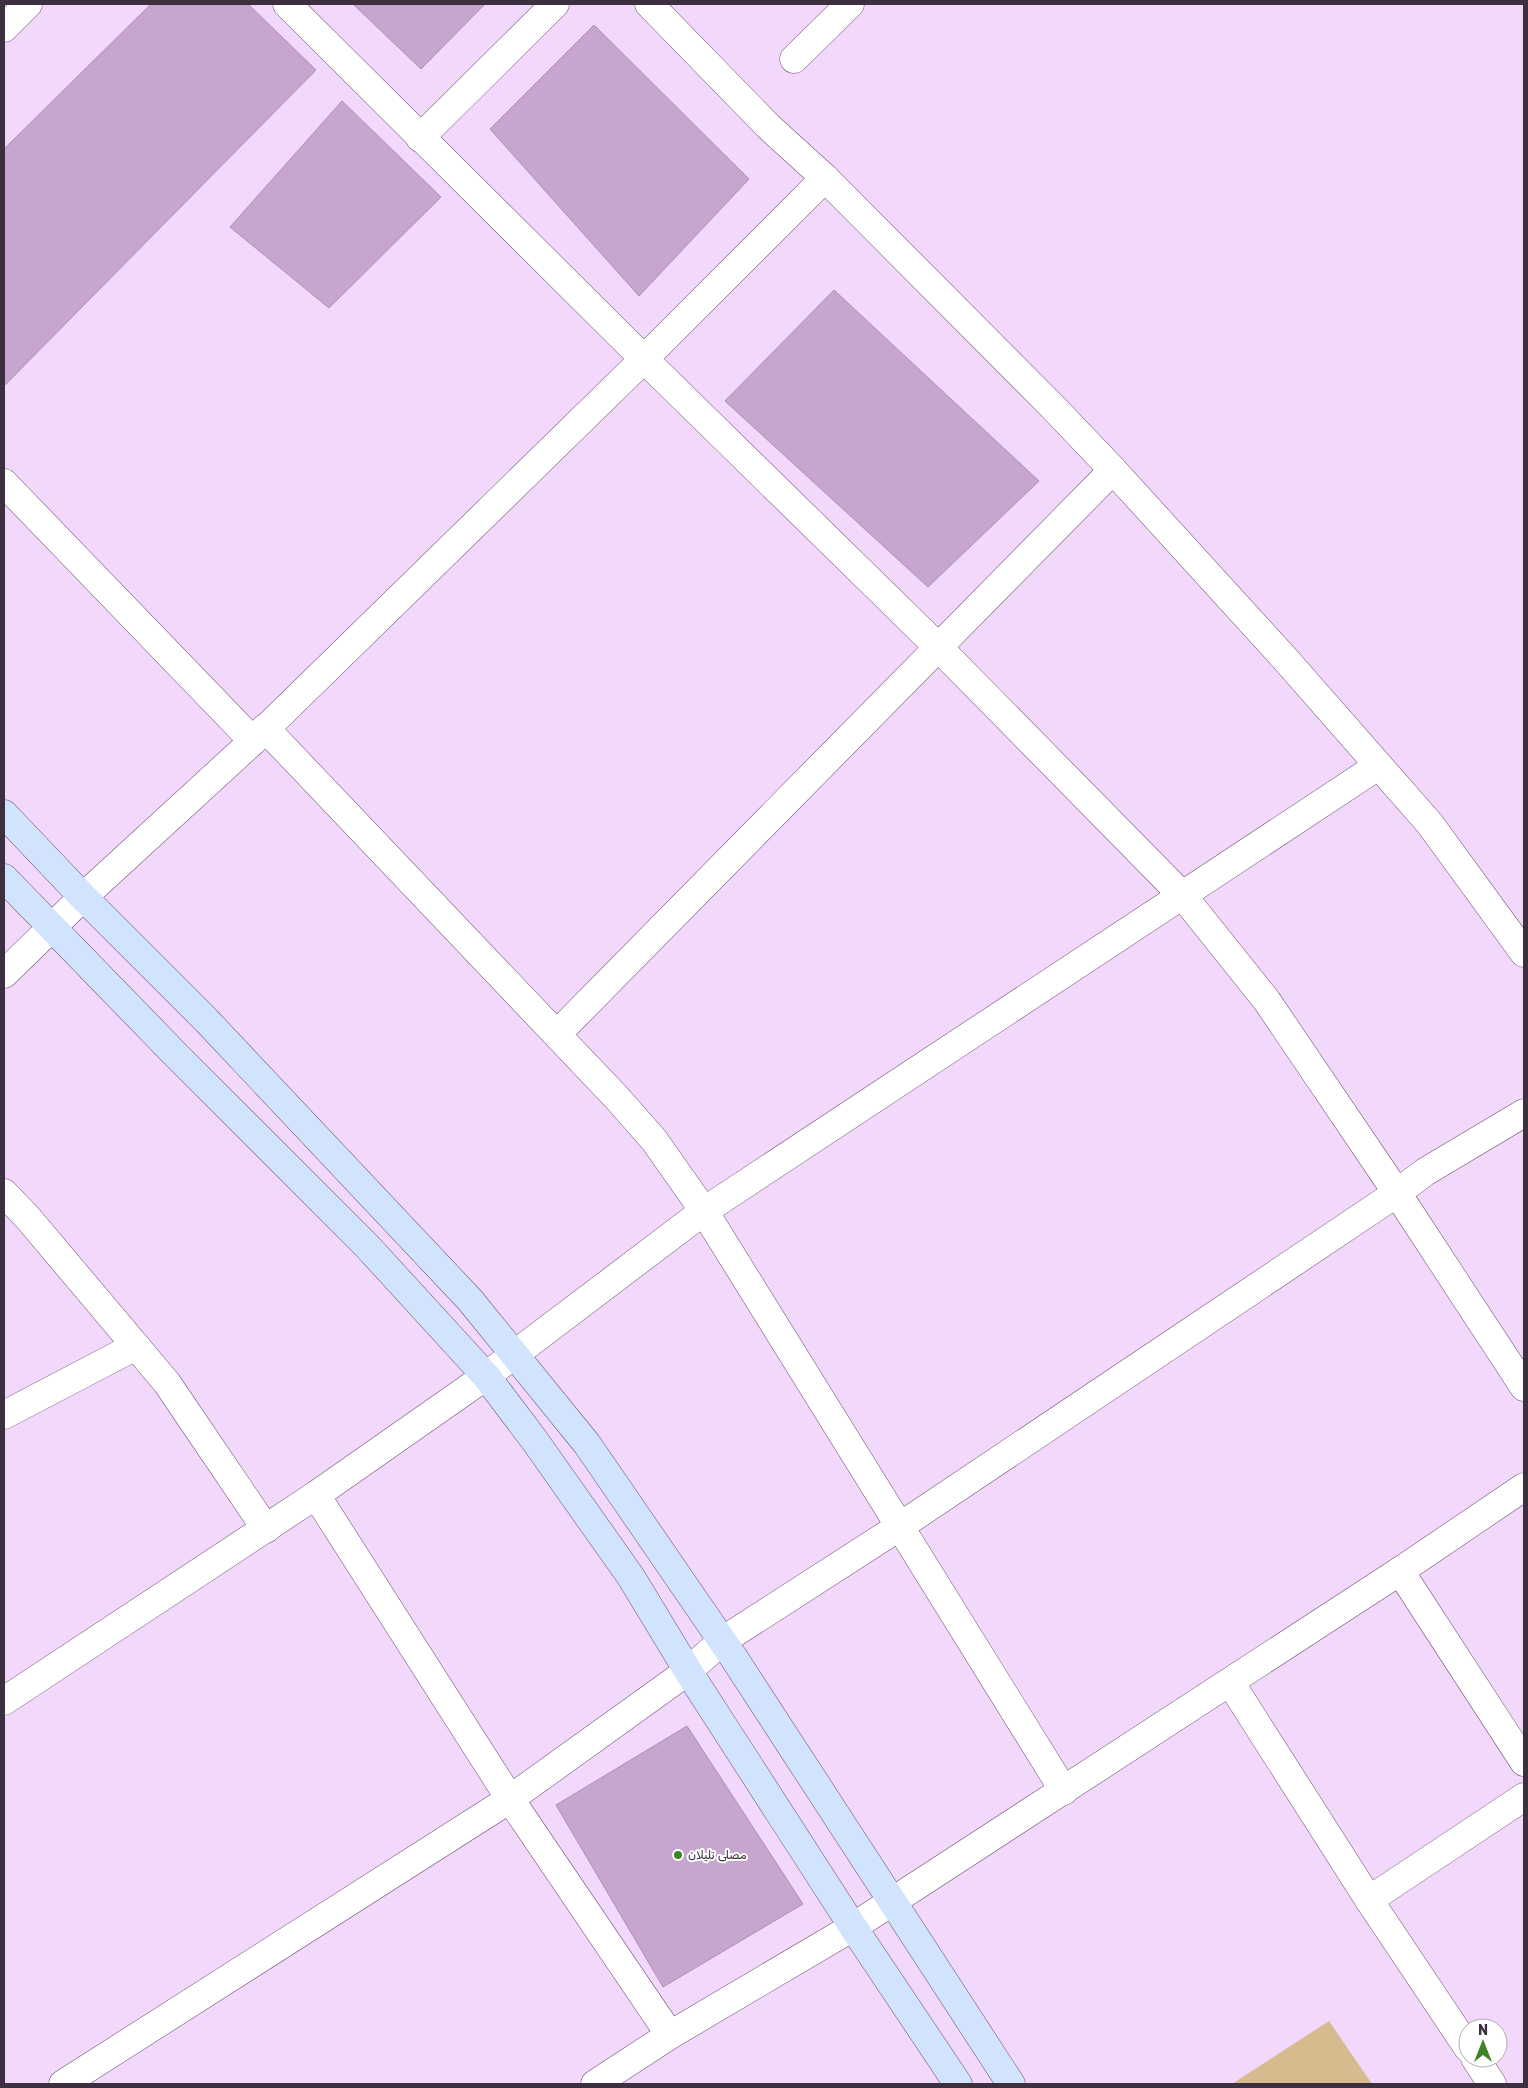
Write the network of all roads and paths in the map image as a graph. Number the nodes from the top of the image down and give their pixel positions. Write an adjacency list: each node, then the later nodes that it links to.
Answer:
1 (28, 4): 6 (street)
2 (287, 4): 8 (street)
3 (555, 4): 8 (street)
4 (649, 4): 9 (street)
5 (850, 4): 7 (street)
6 (4, 28)
7 (794, 59)
8 (420, 138): 10 (street)
9 (825, 178): 10 (street); 11 (street)
10 (644, 359): 13 (street); 14 (street)
11 (1113, 470): 13 (street); 15 (street)
12 (4, 483): 14 (street)
13 (938, 647): 18 (street); 23 (street)
14 (259, 735): 19 (street); 23 (street)
15 (1378, 766): 18 (street); 21 (street)
16 (4, 814): 19 (main road)
17 (4, 878): 20 (main road)
18 (1183, 896): 26 (street); 27 (street)
19 (83, 897): 20 (street); 29 (main road)
20 (50, 928): 22 (street); 30 (main road)
21 (1524, 953)
22 (4, 974)
23 (557, 1034): 27 (street)
24 (1524, 1113): 26 (street)
25 (4, 1192): 28 (street)
26 (1397, 1193): 31 (street); 35 (street)
27 (704, 1211): 29 (street); 35 (street)
28 (136, 1346): 32 (street); 36 (street)
29 (515, 1353): 30 (street); 38 (main road)
30 (486, 1376): 34 (street); 39 (main road)
31 (1524, 1387)
32 (4, 1415)
33 (1524, 1487): 37 (street)
34 (316, 1495): 36 (street); 45 (street)
35 (899, 1527): 38 (street); 43 (street)
36 (266, 1529): 41 (street)
37 (1400, 1571): 40 (street); 42 (street)
38 (722, 1641): 39 (street); 47 (main road)
39 (688, 1671): 45 (street); 48 (main road)
40 (1230, 1682): 43 (street); 46 (street)
41 (4, 1701)
42 (1524, 1762)
43 (1064, 1791): 47 (street)
44 (1524, 1798): 46 (street)
45 (510, 1799): 50 (street); 52 (street)
46 (1370, 1900): 49 (street)
47 (890, 1901): 48 (street); 55 (main road)
48 (853, 1926): 50 (street); 54 (main road)
49 (1458, 2033)
50 (670, 2035): 53 (street)
51 (1481, 2068): 56 (street)
52 (63, 2084)
53 (595, 2084)
54 (958, 2084)
55 (1011, 2084)
56 (1492, 2084)

